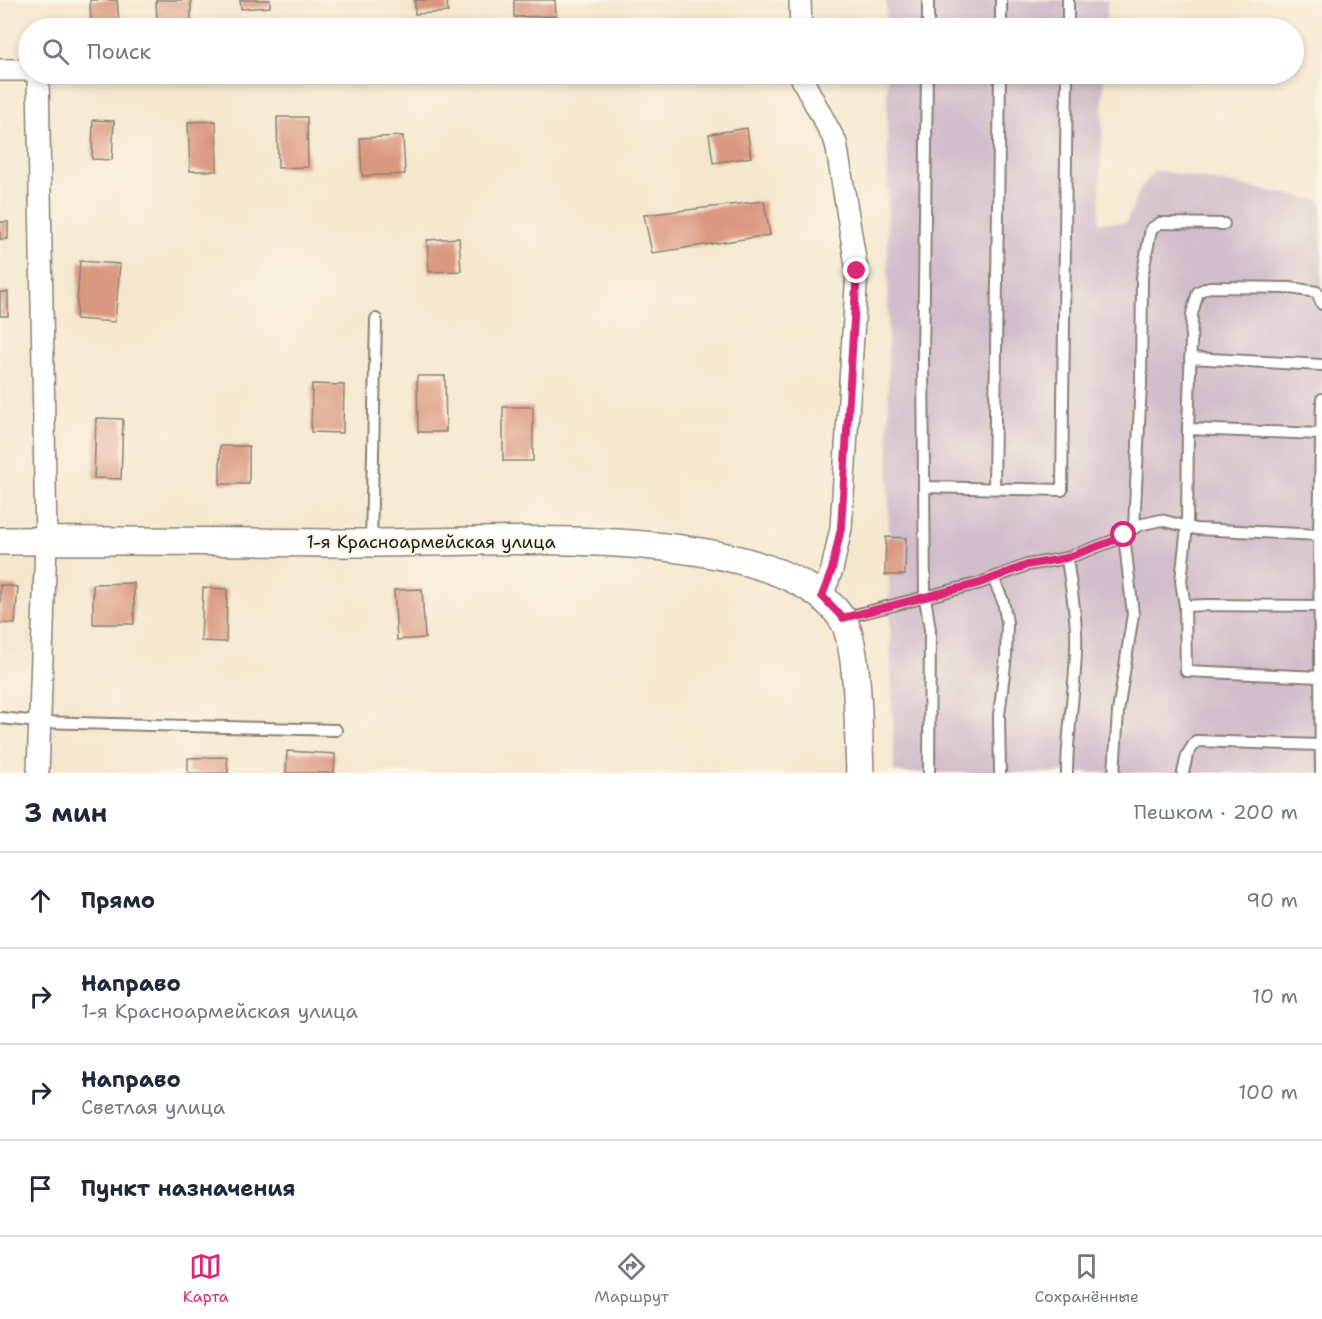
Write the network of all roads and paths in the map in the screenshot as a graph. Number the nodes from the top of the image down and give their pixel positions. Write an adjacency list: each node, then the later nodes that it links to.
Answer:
1 (800, 0): 5 (street)
2 (928, 0): 6 (lane)
3 (1001, 0): 7 (lane)
4 (1068, 0): 8 (lane)
5 (801, 18)
6 (928, 18)
7 (1001, 18)
8 (1068, 18)
9 (0, 70): 10 (street)
10 (18, 70)
11 (38, 84): 30 (street)
12 (805, 84): 35 (street)
13 (927, 84): 24 (lane)
14 (1000, 84): 25 (lane)
15 (1067, 84): 25 (lane)
16 (1224, 224): 27 (lane)
17 (1322, 304): 19 (lane)
18 (376, 319): 32 (lane)
19 (1190, 358): 20 (lane); 22 (lane)
20 (1322, 365)
21 (1322, 399): 23 (lane)
22 (1188, 429): 23 (lane); 26 (lane)
23 (1321, 434): 29 (lane)
24 (924, 487): 25 (lane); 36 (lane)
25 (994, 489)
26 (1187, 526): 27 (lane); 29 (lane); 37 (lane)
27 (1134, 528): 28 (lane)
28 (1124, 535): 33 (lane); 50 (lane)
29 (1319, 535): 38 (lane)
30 (46, 540): 31 (street, 1-я Красноармейская улица); 32 (street, 1-я Красноармейская улица); 42 (street)
31 (0, 541)
32 (370, 543): 35 (street, 1-я Красноармейская улица)
33 (1066, 558): 34 (lane); 49 (lane)
34 (993, 578): 36 (lane); 48 (lane)
35 (822, 596): 39 (street, 1-я Красноармейская улица)
36 (925, 597): 39 (lane); 47 (lane)
37 (1185, 606): 38 (lane); 40 (lane)
38 (1319, 606): 40 (lane)
39 (843, 618): 46 (street)
40 (1320, 677): 44 (lane)
41 (0, 718): 42 (lane)
42 (39, 722): 43 (lane); 45 (street)
43 (336, 730)
44 (1321, 745): 51 (lane); 52 (lane)
45 (38, 773)
46 (860, 773)
47 (929, 773)
48 (1000, 773)
49 (1067, 773)
50 (1114, 773)
51 (1183, 773)
52 (1321, 773)

